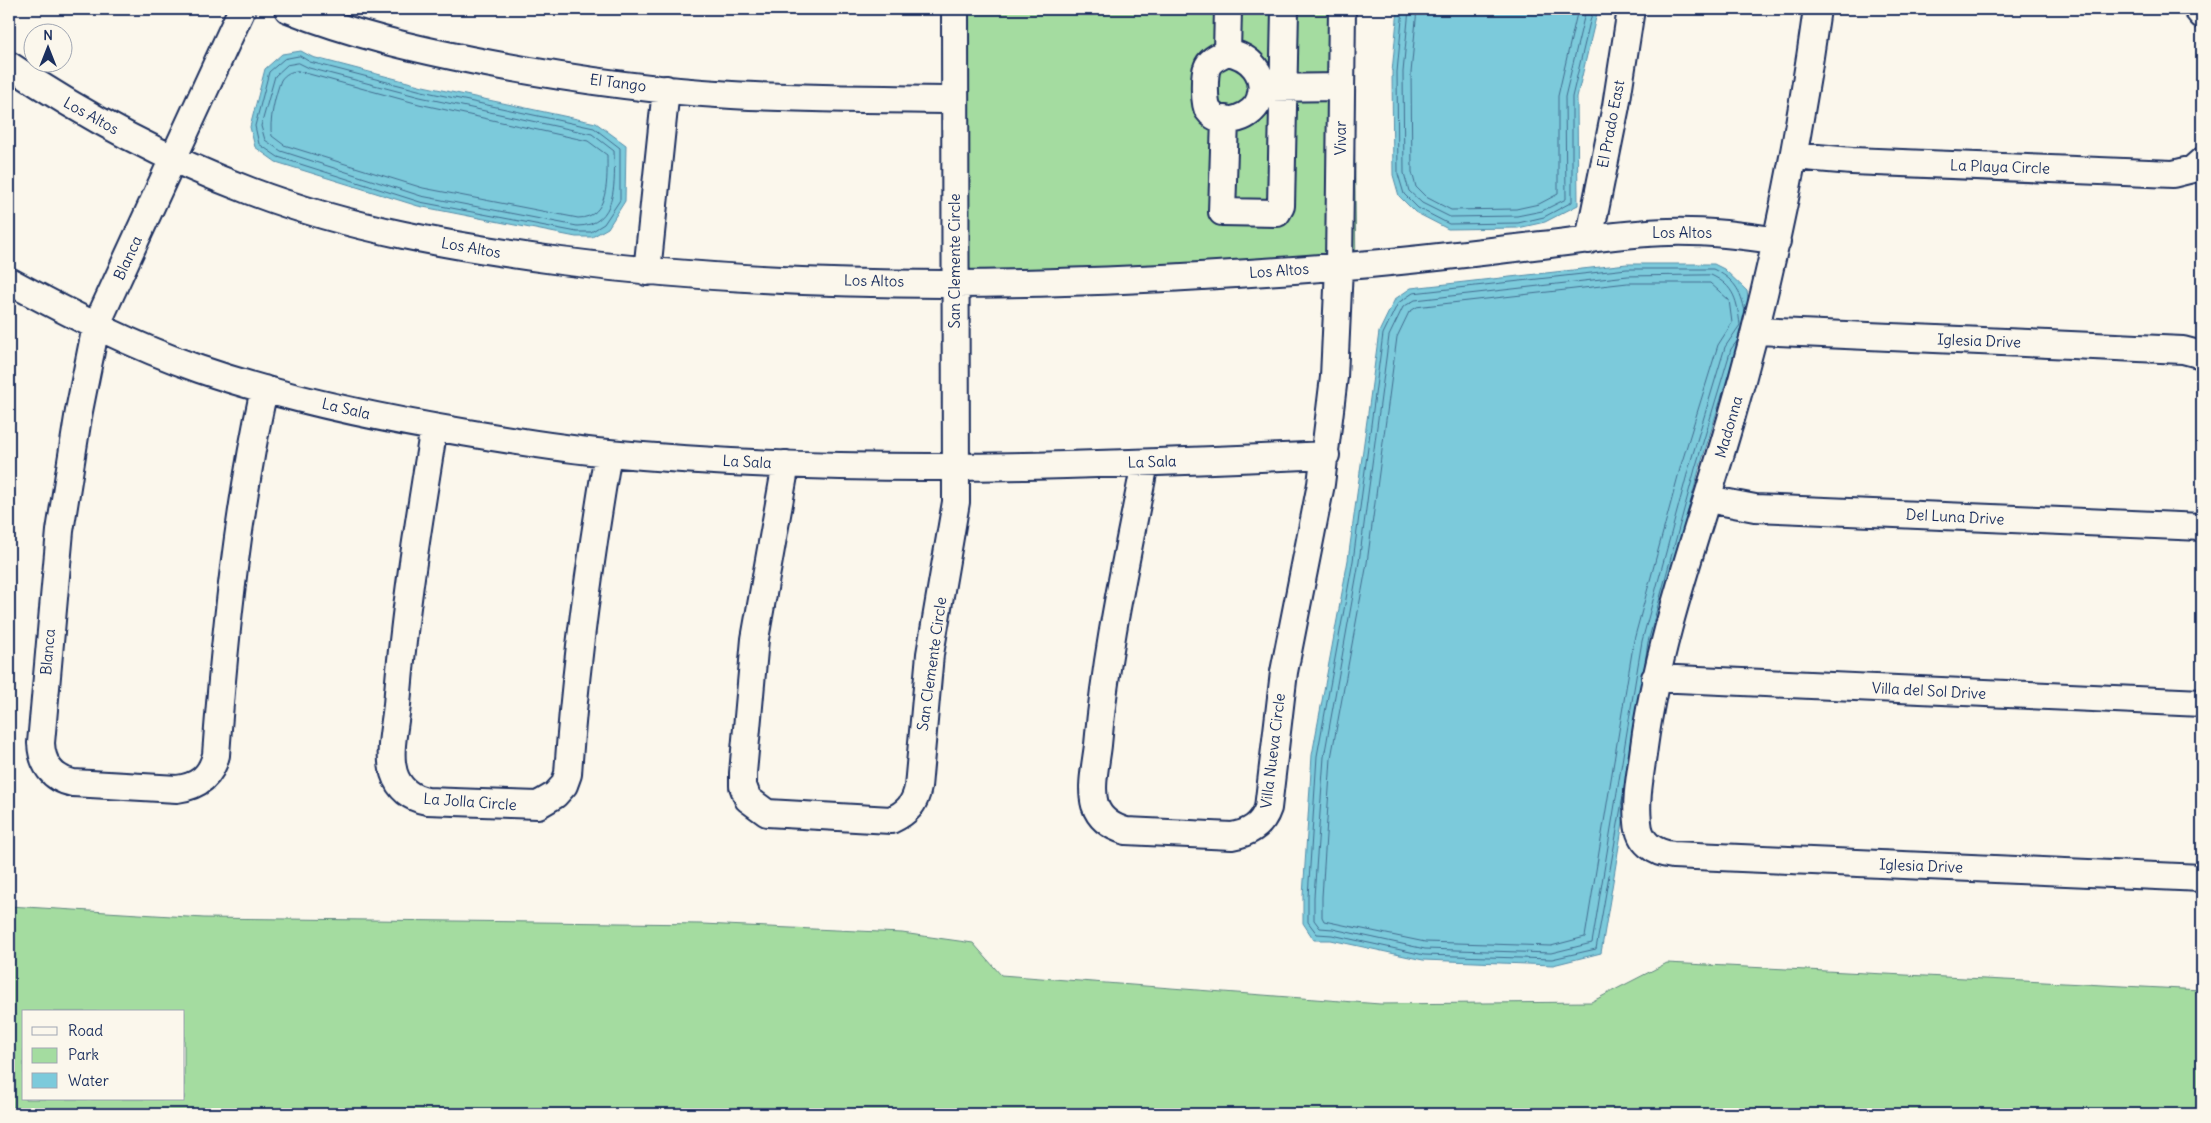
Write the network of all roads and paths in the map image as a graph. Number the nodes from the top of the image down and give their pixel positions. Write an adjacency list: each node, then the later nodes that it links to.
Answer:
1 (242, 9): 19 (street, Blanca)
2 (288, 9): 15 (street, El Tango)
3 (955, 9): 16 (street, San Clemente Circle)
4 (1228, 9): 11 (street)
5 (1285, 9): 14 (street)
6 (1342, 9): 13 (street, Vivar)
7 (1631, 9): 21 (street, El Prado East)
8 (1817, 9): 18 (street, Madonna)
9 (2197, 9): 10 (street)
10 (2202, 14)
11 (1227, 52): 14 (street); 17 (street)
12 (9, 65): 19 (street, Los Altos)
13 (1342, 87): 14 (street); 23 (street, Vivar)
14 (1273, 88): 17 (street); 17 (street)
15 (666, 89): 16 (street, El Tango); 24 (street)
16 (955, 100): 26 (street, San Clemente Circle)
17 (1225, 118)
18 (1794, 156): 20 (street, La Playa Circle); 22 (street, Madonna)
19 (173, 160): 24 (street, Los Altos); 27 (street, Blanca)
20 (2202, 161)
21 (1589, 240): 22 (street, Los Altos); 23 (street, Los Altos)
22 (1777, 241): 28 (street, Madonna)
23 (1339, 267): 26 (street, Los Altos); 33 (street)
24 (647, 272): 26 (street, Los Altos)
25 (9, 281): 27 (street, La Sala)
26 (955, 282): 36 (street, San Clemente Circle)
27 (96, 326): 30 (street, La Sala); 30 (street, Blanca)
28 (1756, 331): 29 (street, Iglesia Drive); 37 (street, Madonna)
29 (2202, 356)
30 (264, 389): 31 (street, La Sala)
31 (434, 427): 32 (street, La Sala); 32 (street, La Jolla Circle)
32 (608, 453): 35 (street, La Sala)
33 (1326, 455): 34 (street, La Sala); 34 (street, Villa Nueva Circle)
34 (1145, 463): 36 (street, La Sala)
35 (786, 464): 36 (street, La Sala); 36 (street, San Clemente Circle)
36 (956, 466)
37 (1708, 498): 38 (street, Del Luna Drive); 39 (street, Madonna)
38 (2202, 527)
39 (1655, 678): 40 (street, Villa del Sol Drive); 41 (street, Madonna)
40 (2202, 703)
41 (1644, 841): 42 (street, Iglesia Drive)
42 (2202, 878)

